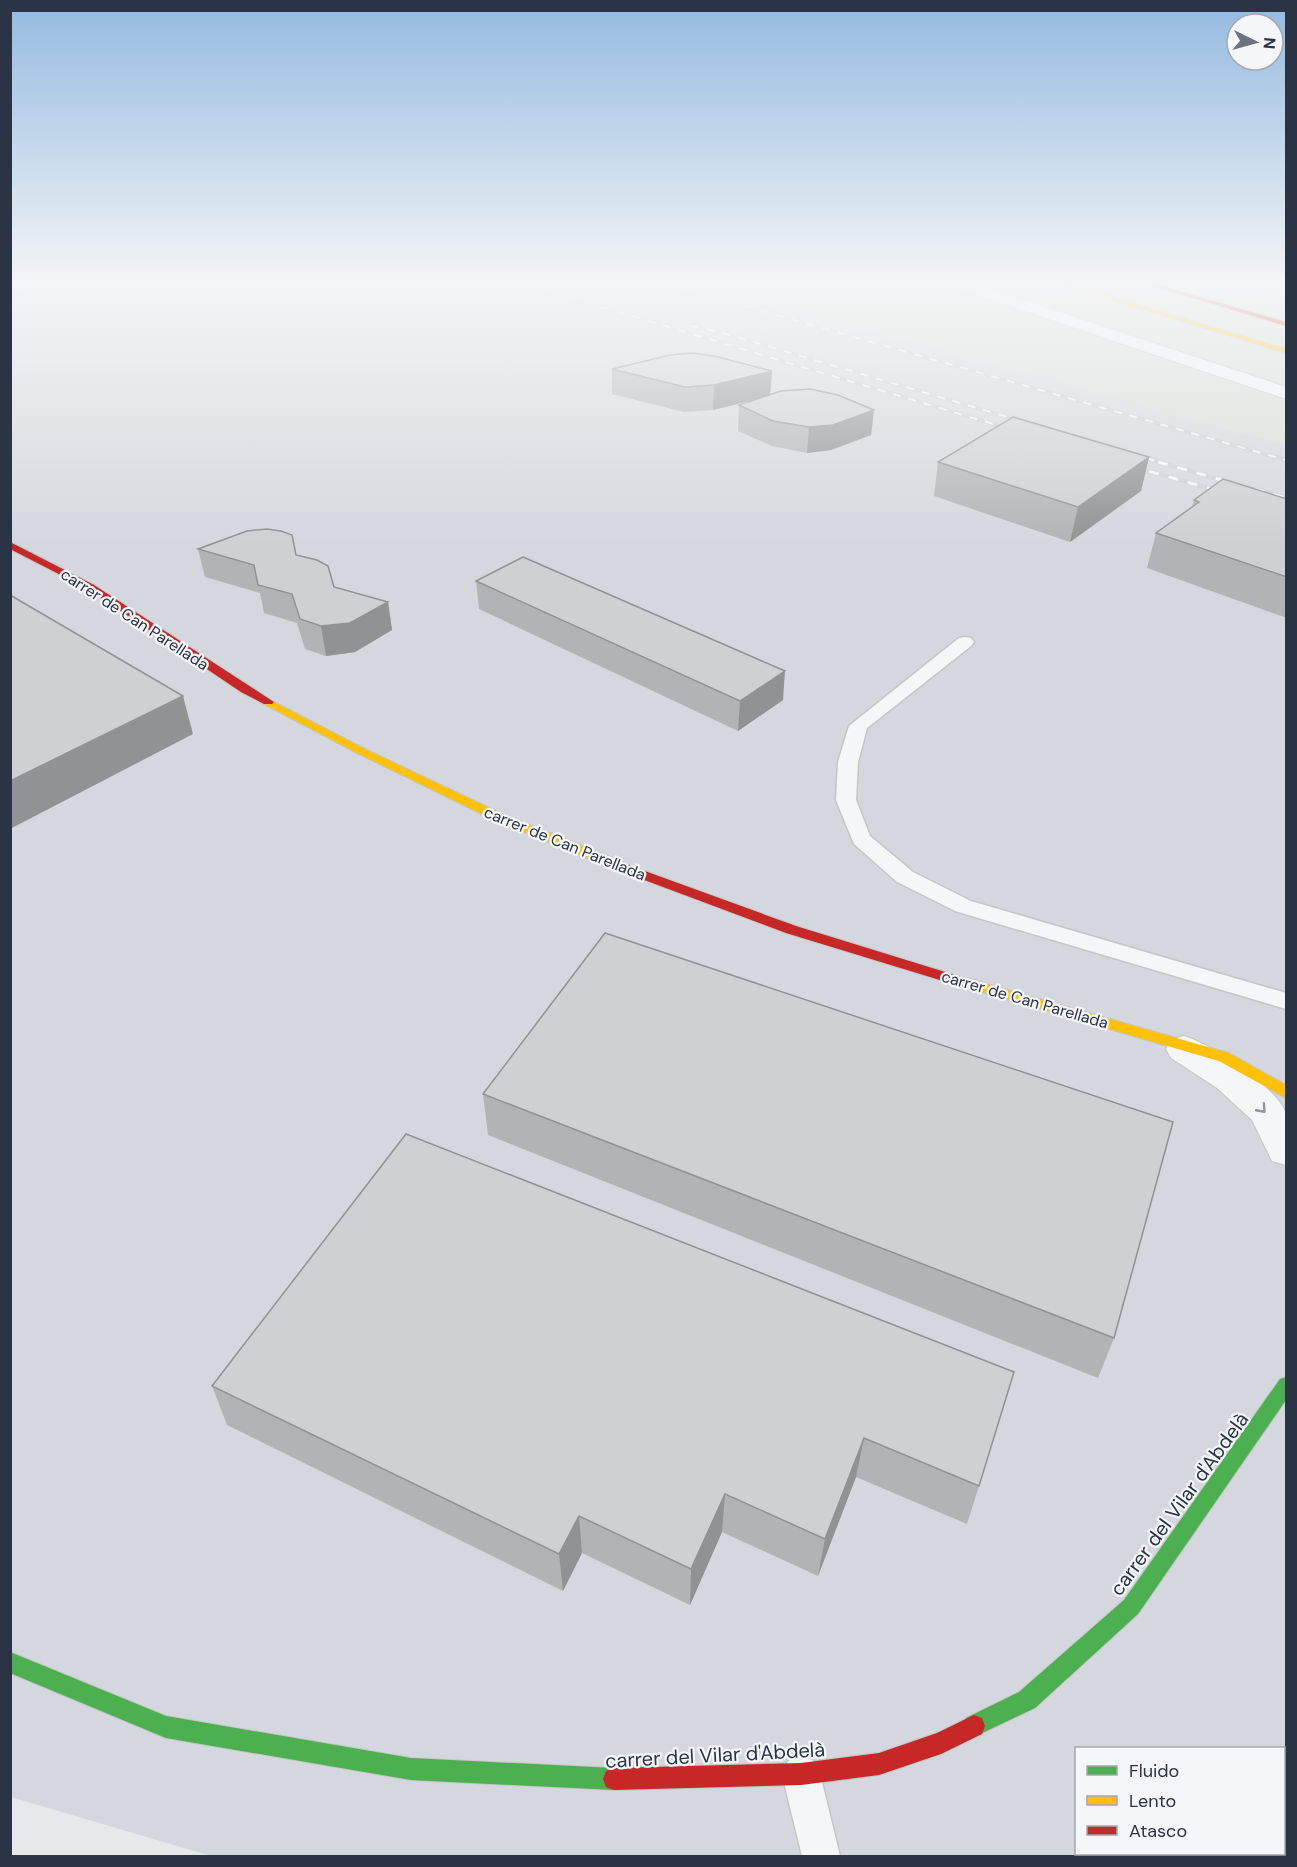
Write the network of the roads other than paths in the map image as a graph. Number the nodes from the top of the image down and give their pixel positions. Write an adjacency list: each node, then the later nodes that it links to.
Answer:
1 (1221, 371): 2 (street)
2 (1287, 393)
3 (10, 545): 6 (main road, carrer de Can Parellada)
4 (965, 642): 5 (lane)
5 (1287, 1001)
6 (1164, 1038): 7 (main road, carrer de Can Parellada); 8 (street, carrer de Can Parellada, one-way to 8)
7 (1287, 1092)
8 (1287, 1150)
9 (1284, 1391): 11 (main road, carrer del Vilar d'Abdelà)
10 (10, 1662): 11 (main road, carrer del Vilar d'Abdelà)
11 (801, 1774): 12 (lane)
12 (821, 1857)

